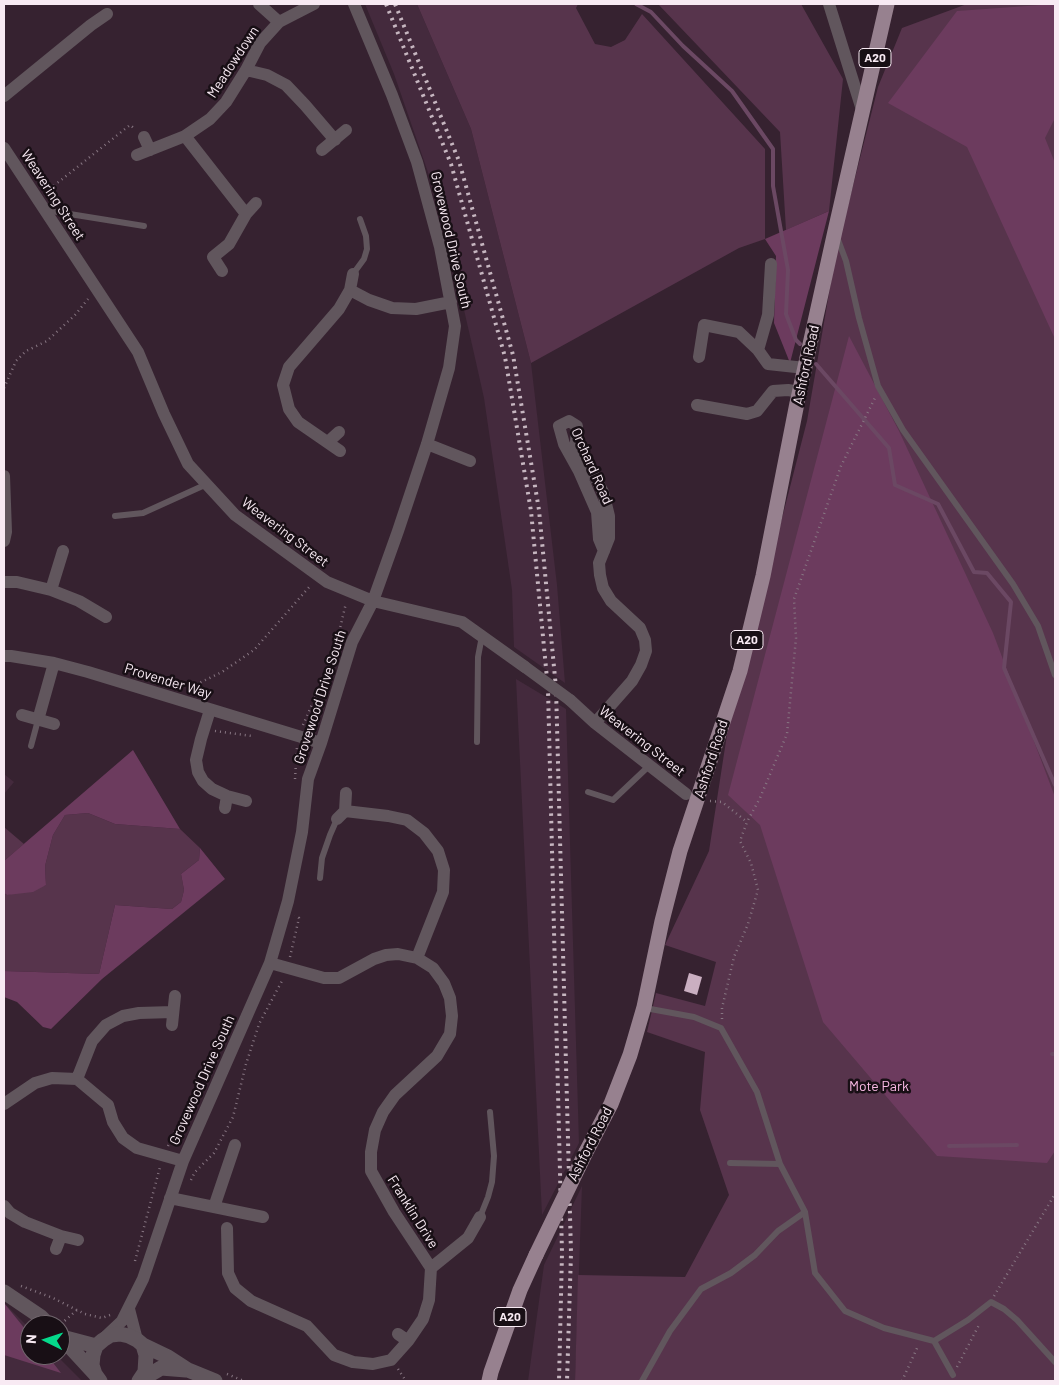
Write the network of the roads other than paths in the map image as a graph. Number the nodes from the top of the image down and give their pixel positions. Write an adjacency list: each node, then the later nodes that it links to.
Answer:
1 (258, 4): 7 (street)
2 (314, 4): 7 (street, Meadowdown)
3 (354, 4): 29 (street, Grovewood Drive South)
4 (829, 4): 10 (street)
5 (887, 4): 10 (main road, A20)
6 (107, 14): 9 (street)
7 (279, 22): 8 (street, Meadowdown)
8 (246, 70): 12 (street, Meadowdown); 14 (street)
9 (4, 96)
10 (863, 113): 24 (main road, Ashford Road / A20)
11 (346, 130): 14 (street)
12 (185, 136): 16 (street, Meadowdown); 21 (street)
13 (144, 137): 16 (street)
14 (334, 140): 17 (street)
15 (4, 148): 20 (street, Weavering Street)
16 (150, 150): 18 (street, Meadowdown)
17 (322, 150)
18 (137, 155)
19 (256, 203): 21 (street)
20 (45, 210): 23 (lane); 41 (street, Weavering Street)
21 (246, 214): 26 (street)
22 (360, 219): 27 (lane)
23 (144, 226)
24 (834, 231): 32 (main road, Ashford Road / A20); 53 (lane)
25 (771, 264): 30 (street)
26 (222, 271)
27 (353, 274): 28 (street)
28 (350, 290): 29 (street); 36 (street)
29 (451, 302): 37 (street, Grovewood Drive South)
30 (758, 350): 31 (street); 32 (street)
31 (699, 358)
32 (805, 368): 33 (main road, Ashford Road / A20)
33 (800, 392): 34 (street); 72 (main road, Ashford Road / A20)
34 (697, 405)
35 (339, 432): 36 (street)
36 (328, 442): 38 (street)
37 (427, 444): 39 (street); 48 (street, Grovewood Drive South)
38 (340, 451)
39 (470, 461)
40 (4, 476): 43 (street)
41 (207, 484): 42 (lane); 48 (street, Weavering Street)
42 (114, 516)
43 (4, 541)
44 (63, 551): 47 (street)
45 (604, 551): 45 (street, Orchard Road); 57 (street)
46 (4, 582): 47 (street)
47 (51, 590): 49 (street)
48 (373, 601): 50 (street, Weavering Street); 60 (street, Grovewood Drive South)
49 (106, 617)
50 (482, 636): 57 (street, Weavering Street, bridge); 59 (lane)
51 (4, 656): 52 (street, Provender Way)
52 (54, 663): 54 (street, Provender Way); 56 (street)
53 (1055, 675)
54 (210, 710): 60 (street, Provender Way); 66 (street)
55 (22, 715): 56 (street)
56 (38, 720): 58 (street); 61 (lane)
57 (595, 723): 62 (street, Weavering Street)
58 (54, 724)
59 (477, 742)
60 (321, 743): 70 (street, Grovewood Drive South)
61 (30, 746)
62 (650, 765): 63 (lane); 65 (street, Weavering Street)
63 (588, 792)
64 (346, 793): 67 (street)
65 (686, 794)
66 (246, 801)
67 (341, 815): 68 (lane); 69 (street)
68 (320, 878)
69 (417, 958): 70 (street, Franklin Drive); 90 (street, Franklin Drive)
70 (270, 963): 77 (street, Grovewood Drive South)
71 (175, 996): 73 (street)
72 (644, 1008): 79 (lane); 105 (main road, Ashford Road / A20, bridge)
73 (77, 1079): 74 (street); 77 (street)
74 (4, 1104)
75 (490, 1112): 85 (lane)
76 (235, 1145): 82 (street)
77 (183, 1160): 80 (street, Grovewood Drive South)
78 (730, 1163): 79 (lane)
79 (780, 1164): 83 (lane)
80 (176, 1199): 82 (street); 92 (street, Grovewood Drive South)
81 (4, 1206): 87 (street)
82 (214, 1207): 84 (street)
83 (805, 1212): 96 (lane); 106 (lane)
84 (264, 1217)
85 (480, 1217): 90 (street, Franklin Drive)
86 (227, 1228): 90 (street, Franklin Drive)
87 (61, 1236): 88 (street); 89 (street)
88 (78, 1240)
89 (56, 1249)
90 (431, 1268)
91 (4, 1292): 93 (street)
92 (129, 1309): 95 (street); 97 (street, Grovewood Drive South)
93 (38, 1315)
94 (70, 1335): 97 (street)
95 (140, 1342): 97 (street); 100 (street); 103 (street)
96 (934, 1342): 99 (lane); 101 (lane)
97 (100, 1343): 102 (street)
98 (70, 1344): 102 (street)
99 (1055, 1362)
100 (188, 1370): 103 (street); 104 (street)
101 (953, 1375)
102 (97, 1378)
103 (140, 1380)
104 (215, 1381)
105 (489, 1381)
106 (642, 1381)

